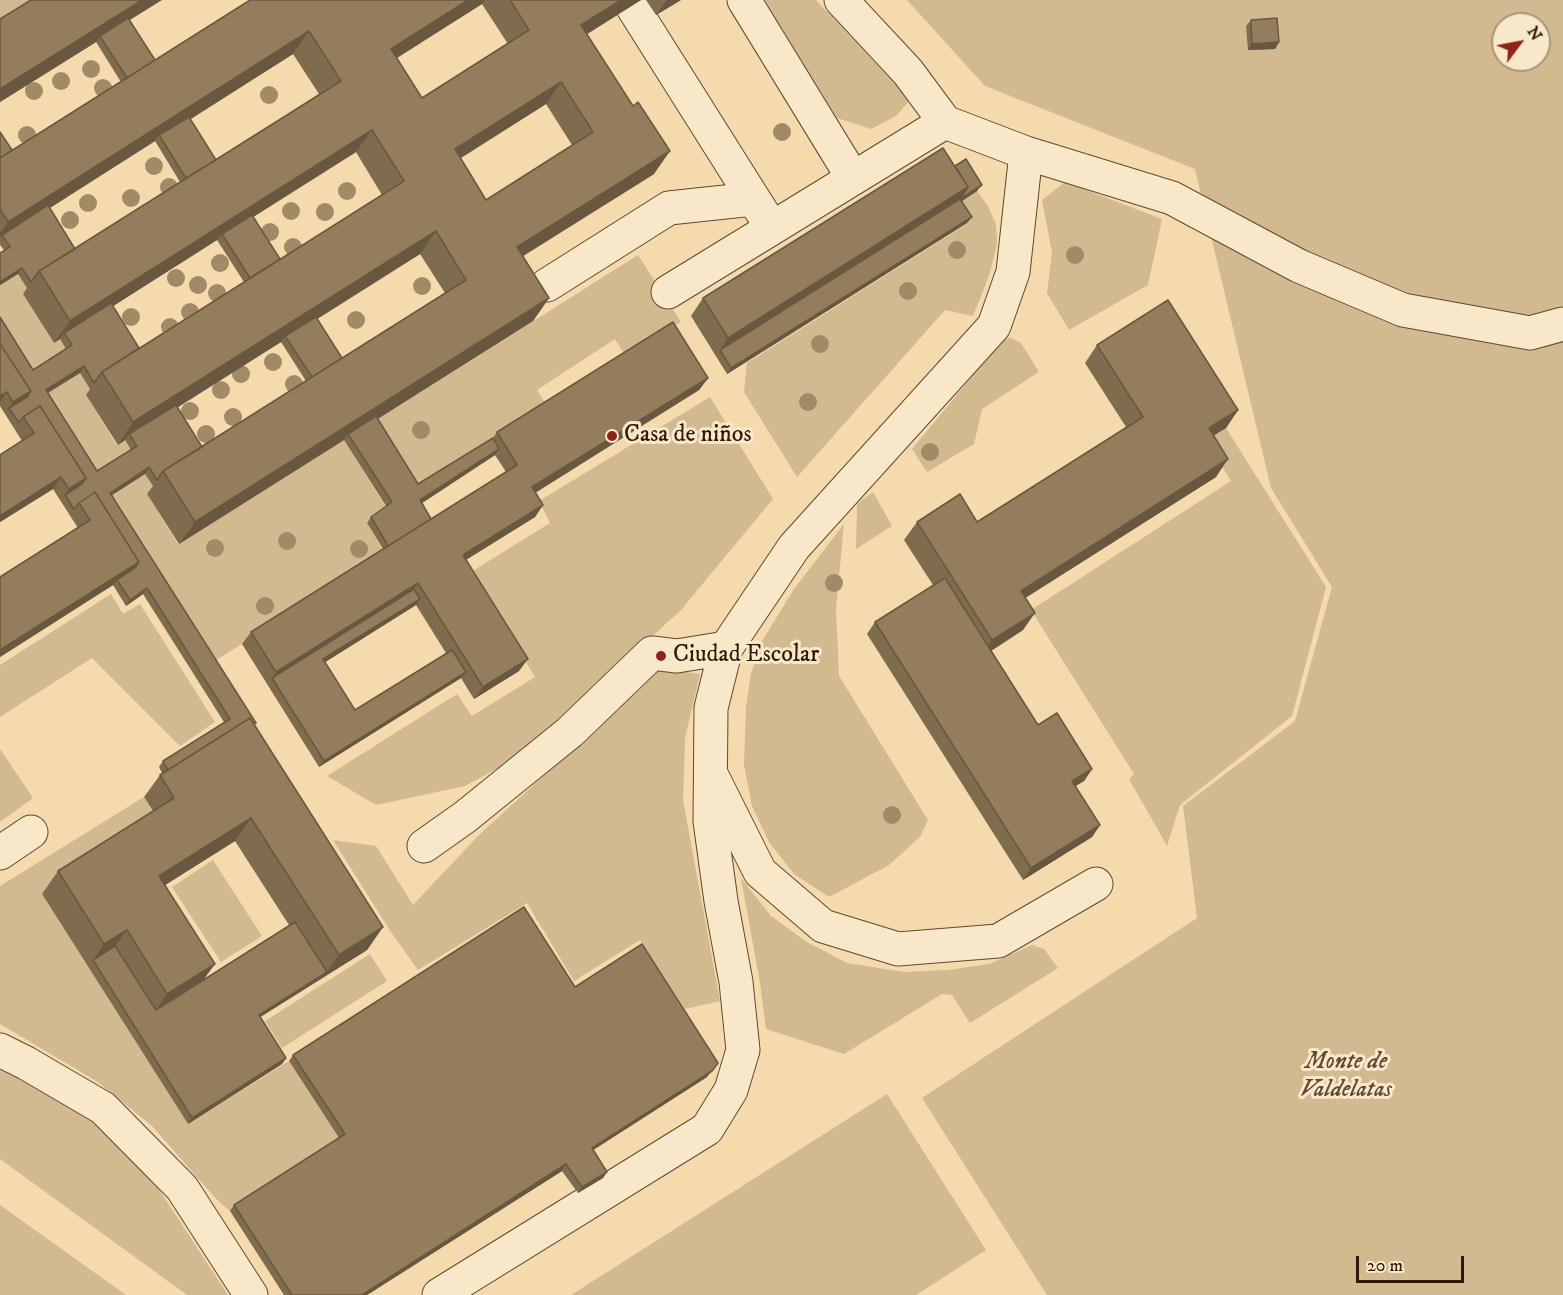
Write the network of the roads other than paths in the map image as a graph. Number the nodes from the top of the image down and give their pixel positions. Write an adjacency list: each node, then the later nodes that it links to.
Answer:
1 (744, 0): 6 (lane)
2 (841, 0): 4 (lane)
3 (632, 6): 7 (lane)
4 (945, 122): 5 (lane); 6 (lane)
5 (1026, 153): 11 (lane); 12 (lane)
6 (853, 178): 8 (lane)
7 (753, 199): 8 (lane); 9 (lane)
8 (772, 228): 10 (lane)
9 (547, 285)
10 (668, 292)
11 (1563, 324)
12 (726, 648): 13 (lane); 15 (lane)
13 (710, 772): 17 (lane); 20 (lane)
14 (30, 832): 16 (lane)
15 (424, 846)
16 (0, 854)
17 (1096, 884)
18 (0, 1050): 19 (lane)
19 (250, 1295)
20 (439, 1295)

